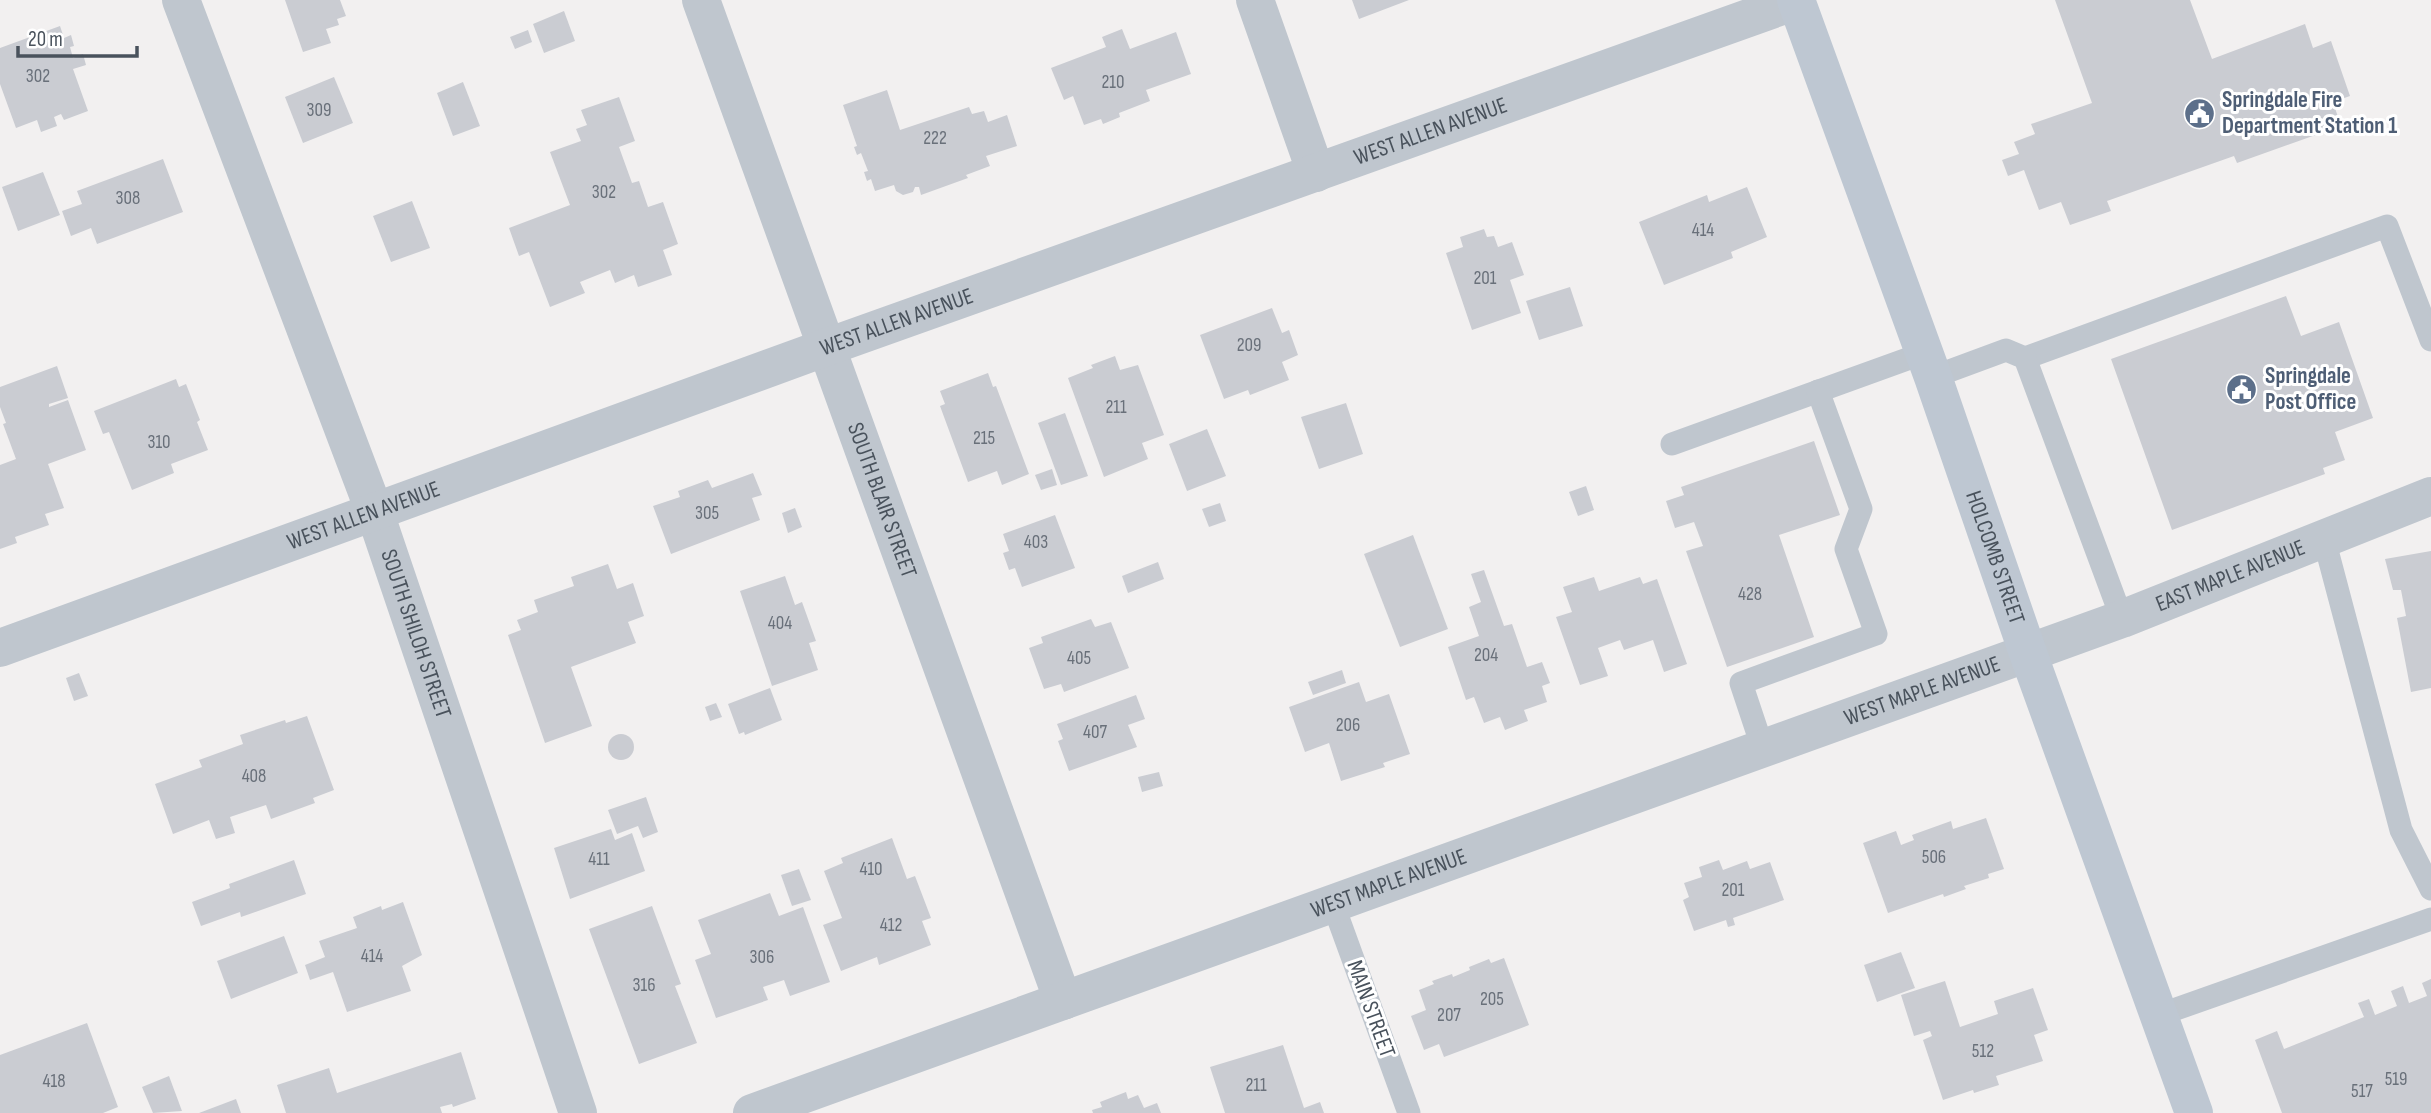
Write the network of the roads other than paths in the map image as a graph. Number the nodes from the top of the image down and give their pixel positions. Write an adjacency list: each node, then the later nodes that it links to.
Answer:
1 (181, 0): 13 (street, SOUTH SHILOH STREET)
2 (701, 0): 7 (street, SOUTH BLAIR STREET)
3 (1255, 0): 5 (street)
4 (1796, 0): 5 (street, WEST ALLEN AVENUE); 9 (street, HOLCOMB STREET)
5 (1316, 173): 7 (street, WEST ALLEN AVENUE)
6 (2431, 340): 8 (lane)
7 (828, 346): 13 (street, WEST ALLEN AVENUE); 22 (street, SOUTH BLAIR STREET)
8 (2025, 358): 9 (lane); 15 (lane)
9 (1929, 365): 10 (lane); 17 (street, HOLCOMB STREET)
10 (1818, 391): 11 (lane); 18 (lane)
11 (1672, 444)
12 (2431, 496): 14 (street, EAST MAPLE AVENUE)
13 (375, 513): 16 (street, WEST ALLEN AVENUE); 24 (street, SOUTH SHILOH STREET)
14 (2324, 539): 15 (street, EAST MAPLE AVENUE); 19 (lane)
15 (2122, 619): 17 (street, EAST MAPLE AVENUE)
16 (0, 648)
17 (2028, 653): 18 (street, WEST MAPLE AVENUE); 23 (street, HOLCOMB STREET)
18 (1763, 749): 20 (street, WEST MAPLE AVENUE)
19 (2431, 889)
20 (1333, 904): 22 (street, WEST MAPLE AVENUE); 26 (lane, MAIN STREET)
21 (2431, 919): 23 (lane)
22 (1063, 1002): 25 (street, WEST MAPLE AVENUE)
23 (2159, 1015): 27 (street, HOLCOMB STREET)
24 (578, 1113)
25 (752, 1113)
26 (1409, 1113)
27 (2194, 1113)

